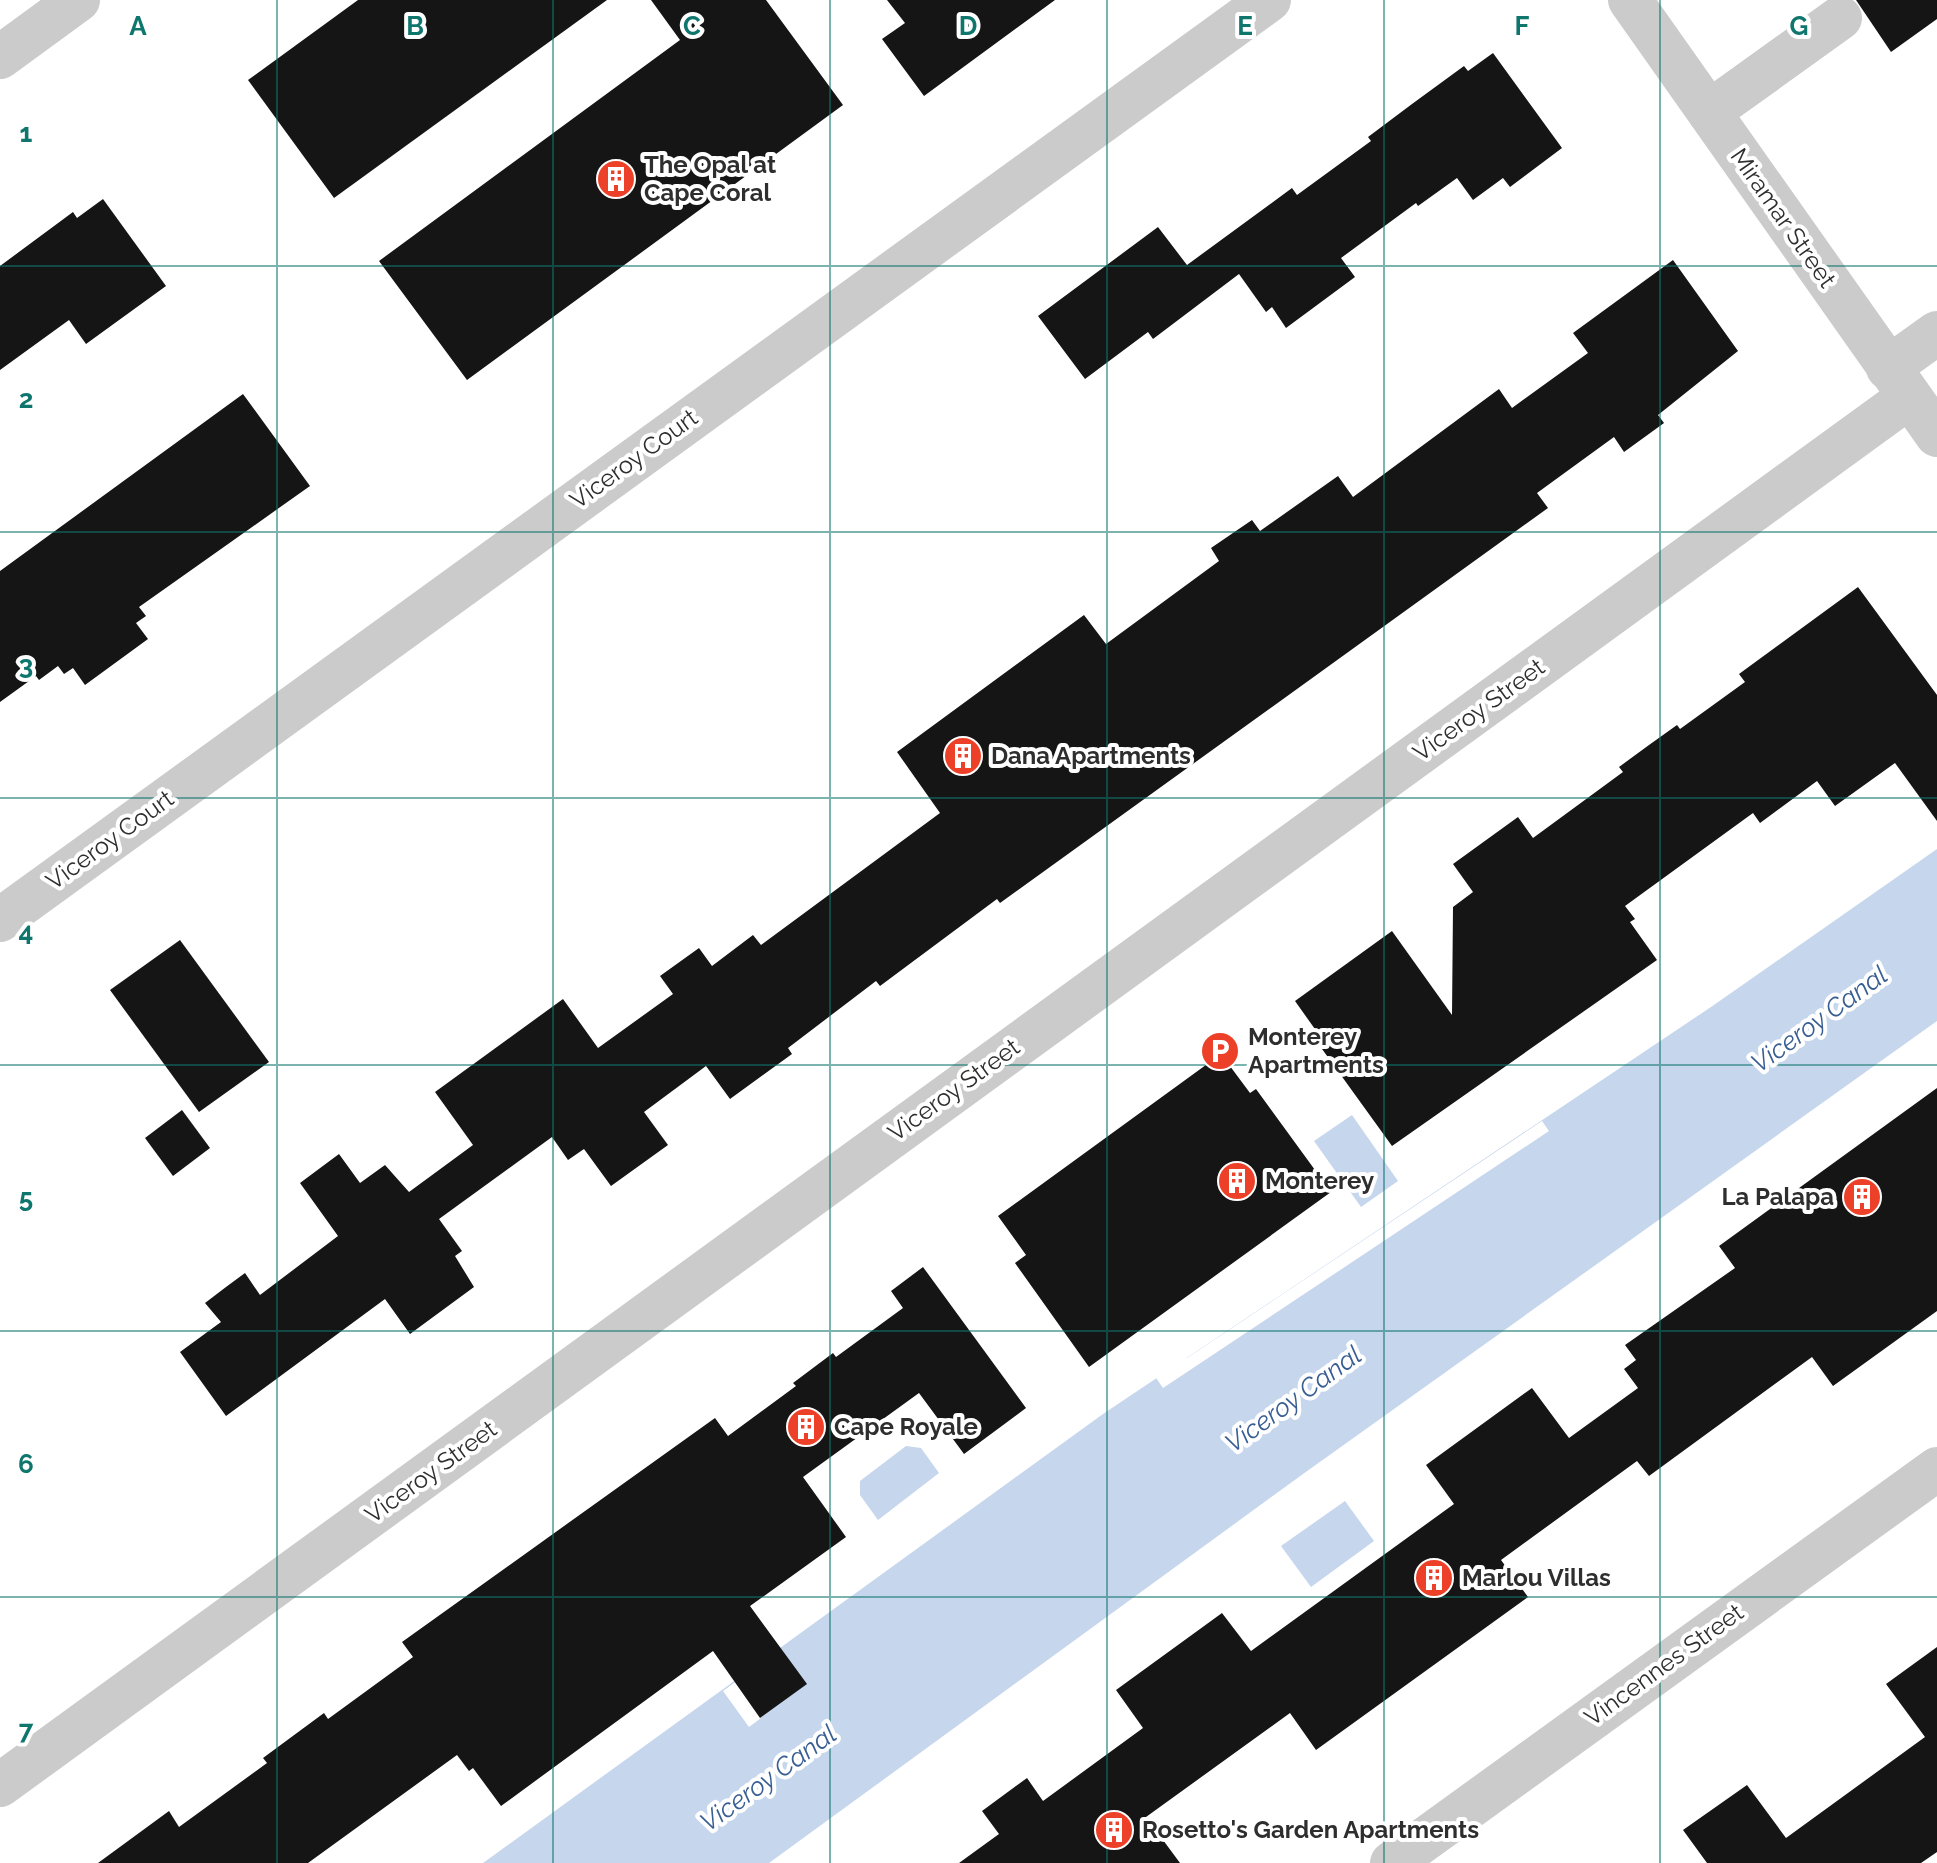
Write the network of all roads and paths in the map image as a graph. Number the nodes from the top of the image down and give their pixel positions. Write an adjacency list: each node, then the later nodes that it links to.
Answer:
1 (78, 0): 5 (street)
2 (1269, 0): 10 (street, Viceroy Court)
3 (1630, 0): 6 (street, Miramar Street)
4 (1840, 18): 6 (street)
5 (0, 57)
6 (1709, 112): 8 (street, Miramar Street)
7 (1937, 333): 8 (street, Viceroy Street)
8 (1899, 382): 9 (street, Miramar Street); 12 (street, Viceroy Street)
9 (1937, 435)
10 (0, 920)
11 (1937, 1469): 13 (street, Vincennes Street)
12 (0, 1785)
13 (1392, 1863)

